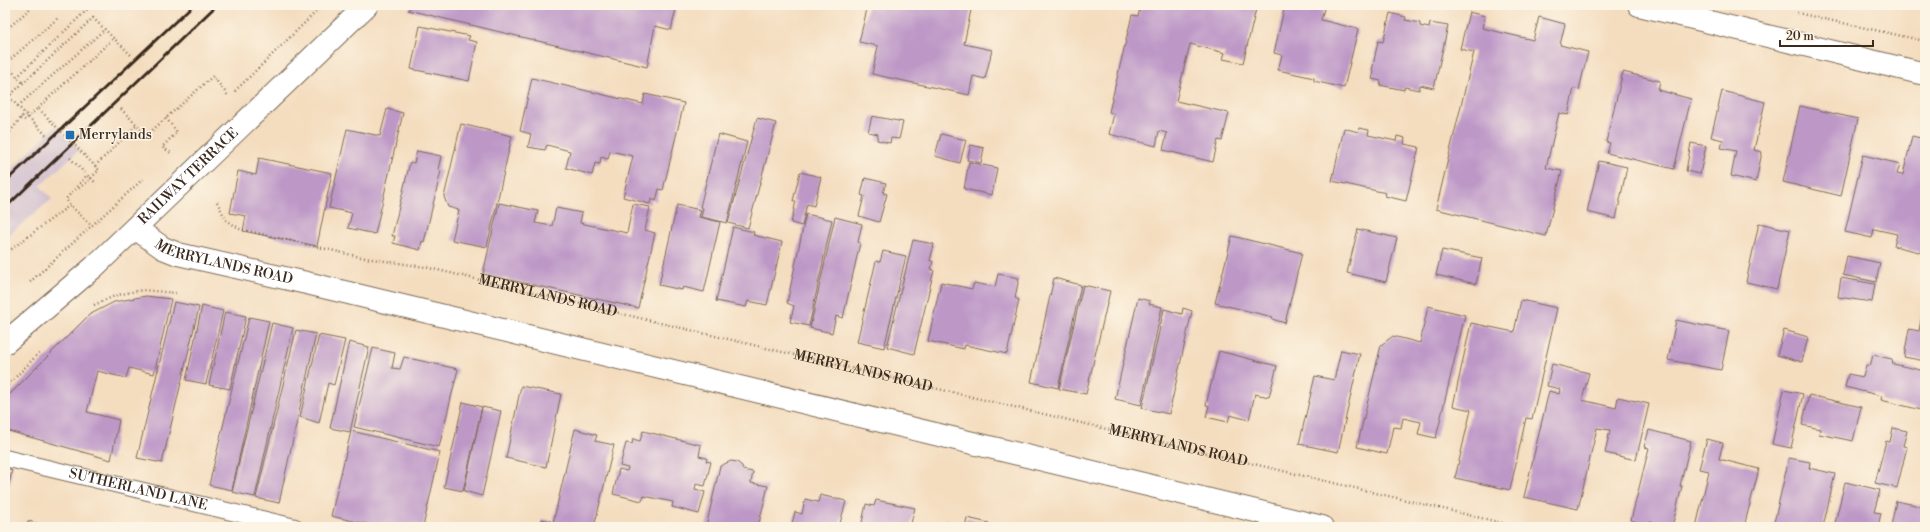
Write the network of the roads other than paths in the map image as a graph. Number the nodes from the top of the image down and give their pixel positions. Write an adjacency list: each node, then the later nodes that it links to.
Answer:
1 (367, 5): 4 (main road, RAILWAY TERRACE)
2 (1639, 5): 3 (main road)
3 (1925, 74)
4 (135, 228): 5 (main road, RAILWAY TERRACE); 7 (main road, MERRYLANDS ROAD)
5 (5, 343)
6 (5, 458): 8 (lane, SUTHERLAND LANE)
7 (1268, 521): 9 (main road, MERRYLANDS ROAD)
8 (295, 527)
9 (1322, 527)

